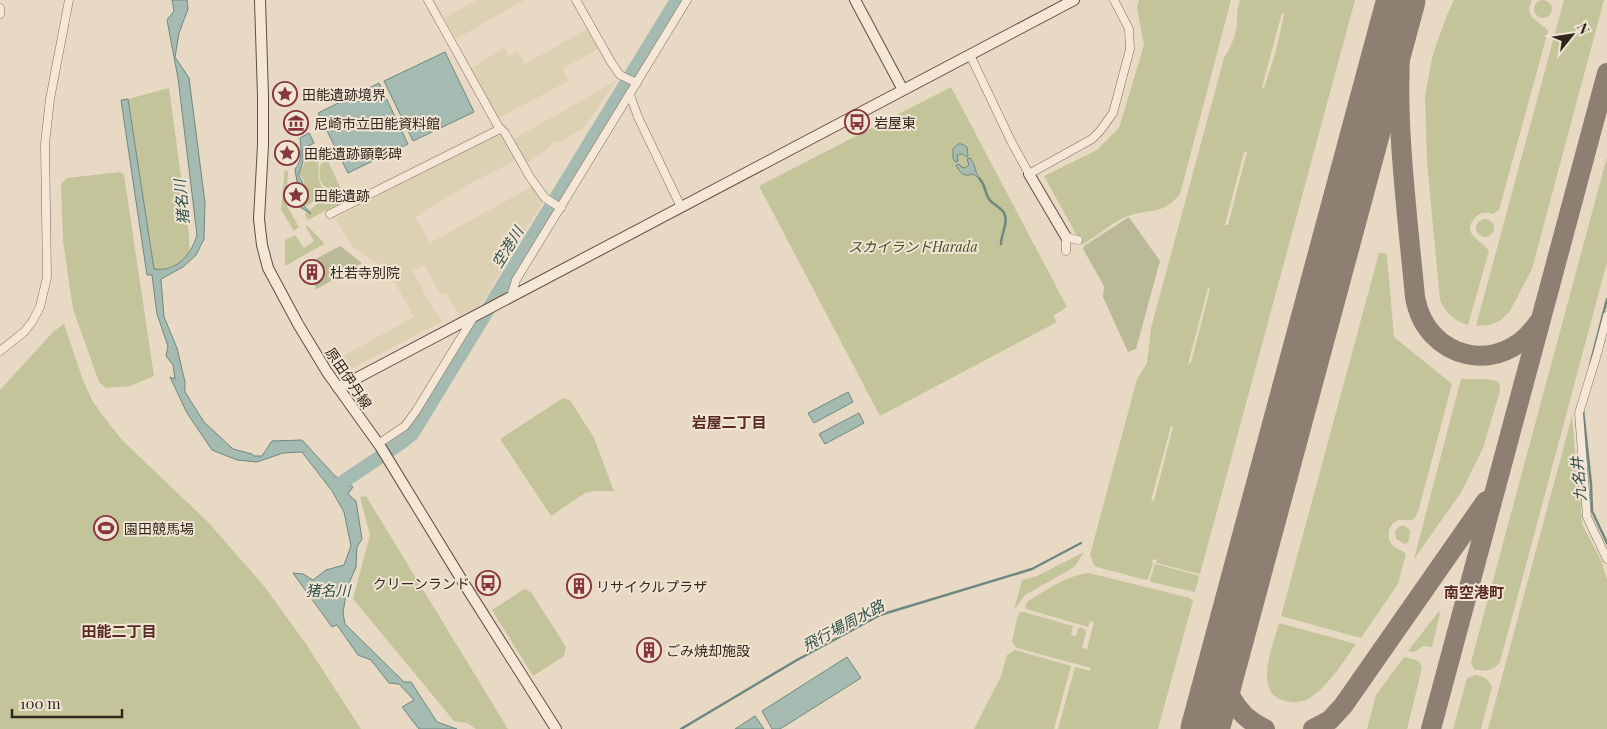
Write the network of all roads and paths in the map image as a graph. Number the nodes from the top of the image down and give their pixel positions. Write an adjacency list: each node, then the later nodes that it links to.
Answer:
1 (69, 0): 27 (street)
2 (260, 0): 29 (street, 原田伊丹線)
3 (428, 0): 15 (street)
4 (576, 0): 12 (street)
5 (687, 0): 12 (street)
6 (855, 0): 13 (street)
7 (1074, 0): 11 (street)
8 (1114, 0): 16 (street)
9 (0, 8): 10 (street)
10 (0, 14)
11 (970, 55): 13 (street); 16 (street)
12 (635, 82): 14 (street)
13 (902, 90): 18 (street)
14 (630, 95): 17 (street); 18 (street)
15 (500, 128): 17 (street); 19 (street)
16 (1030, 174): 20 (street)
17 (559, 207): 23 (street)
18 (681, 207): 23 (street)
19 (330, 214)
20 (1066, 237): 21 (street); 22 (street)
21 (1078, 240)
22 (1066, 251)
23 (508, 298): 24 (street)
24 (474, 316): 29 (street); 30 (street)
25 (1607, 316): 28 (street)
26 (1607, 347): 28 (street)
27 (0, 351)
28 (1598, 352): 31 (street)
29 (338, 388): 30 (street, 原田伊丹線)
30 (379, 445): 32 (street, 原田伊丹線)
31 (1607, 559)
32 (556, 729)

